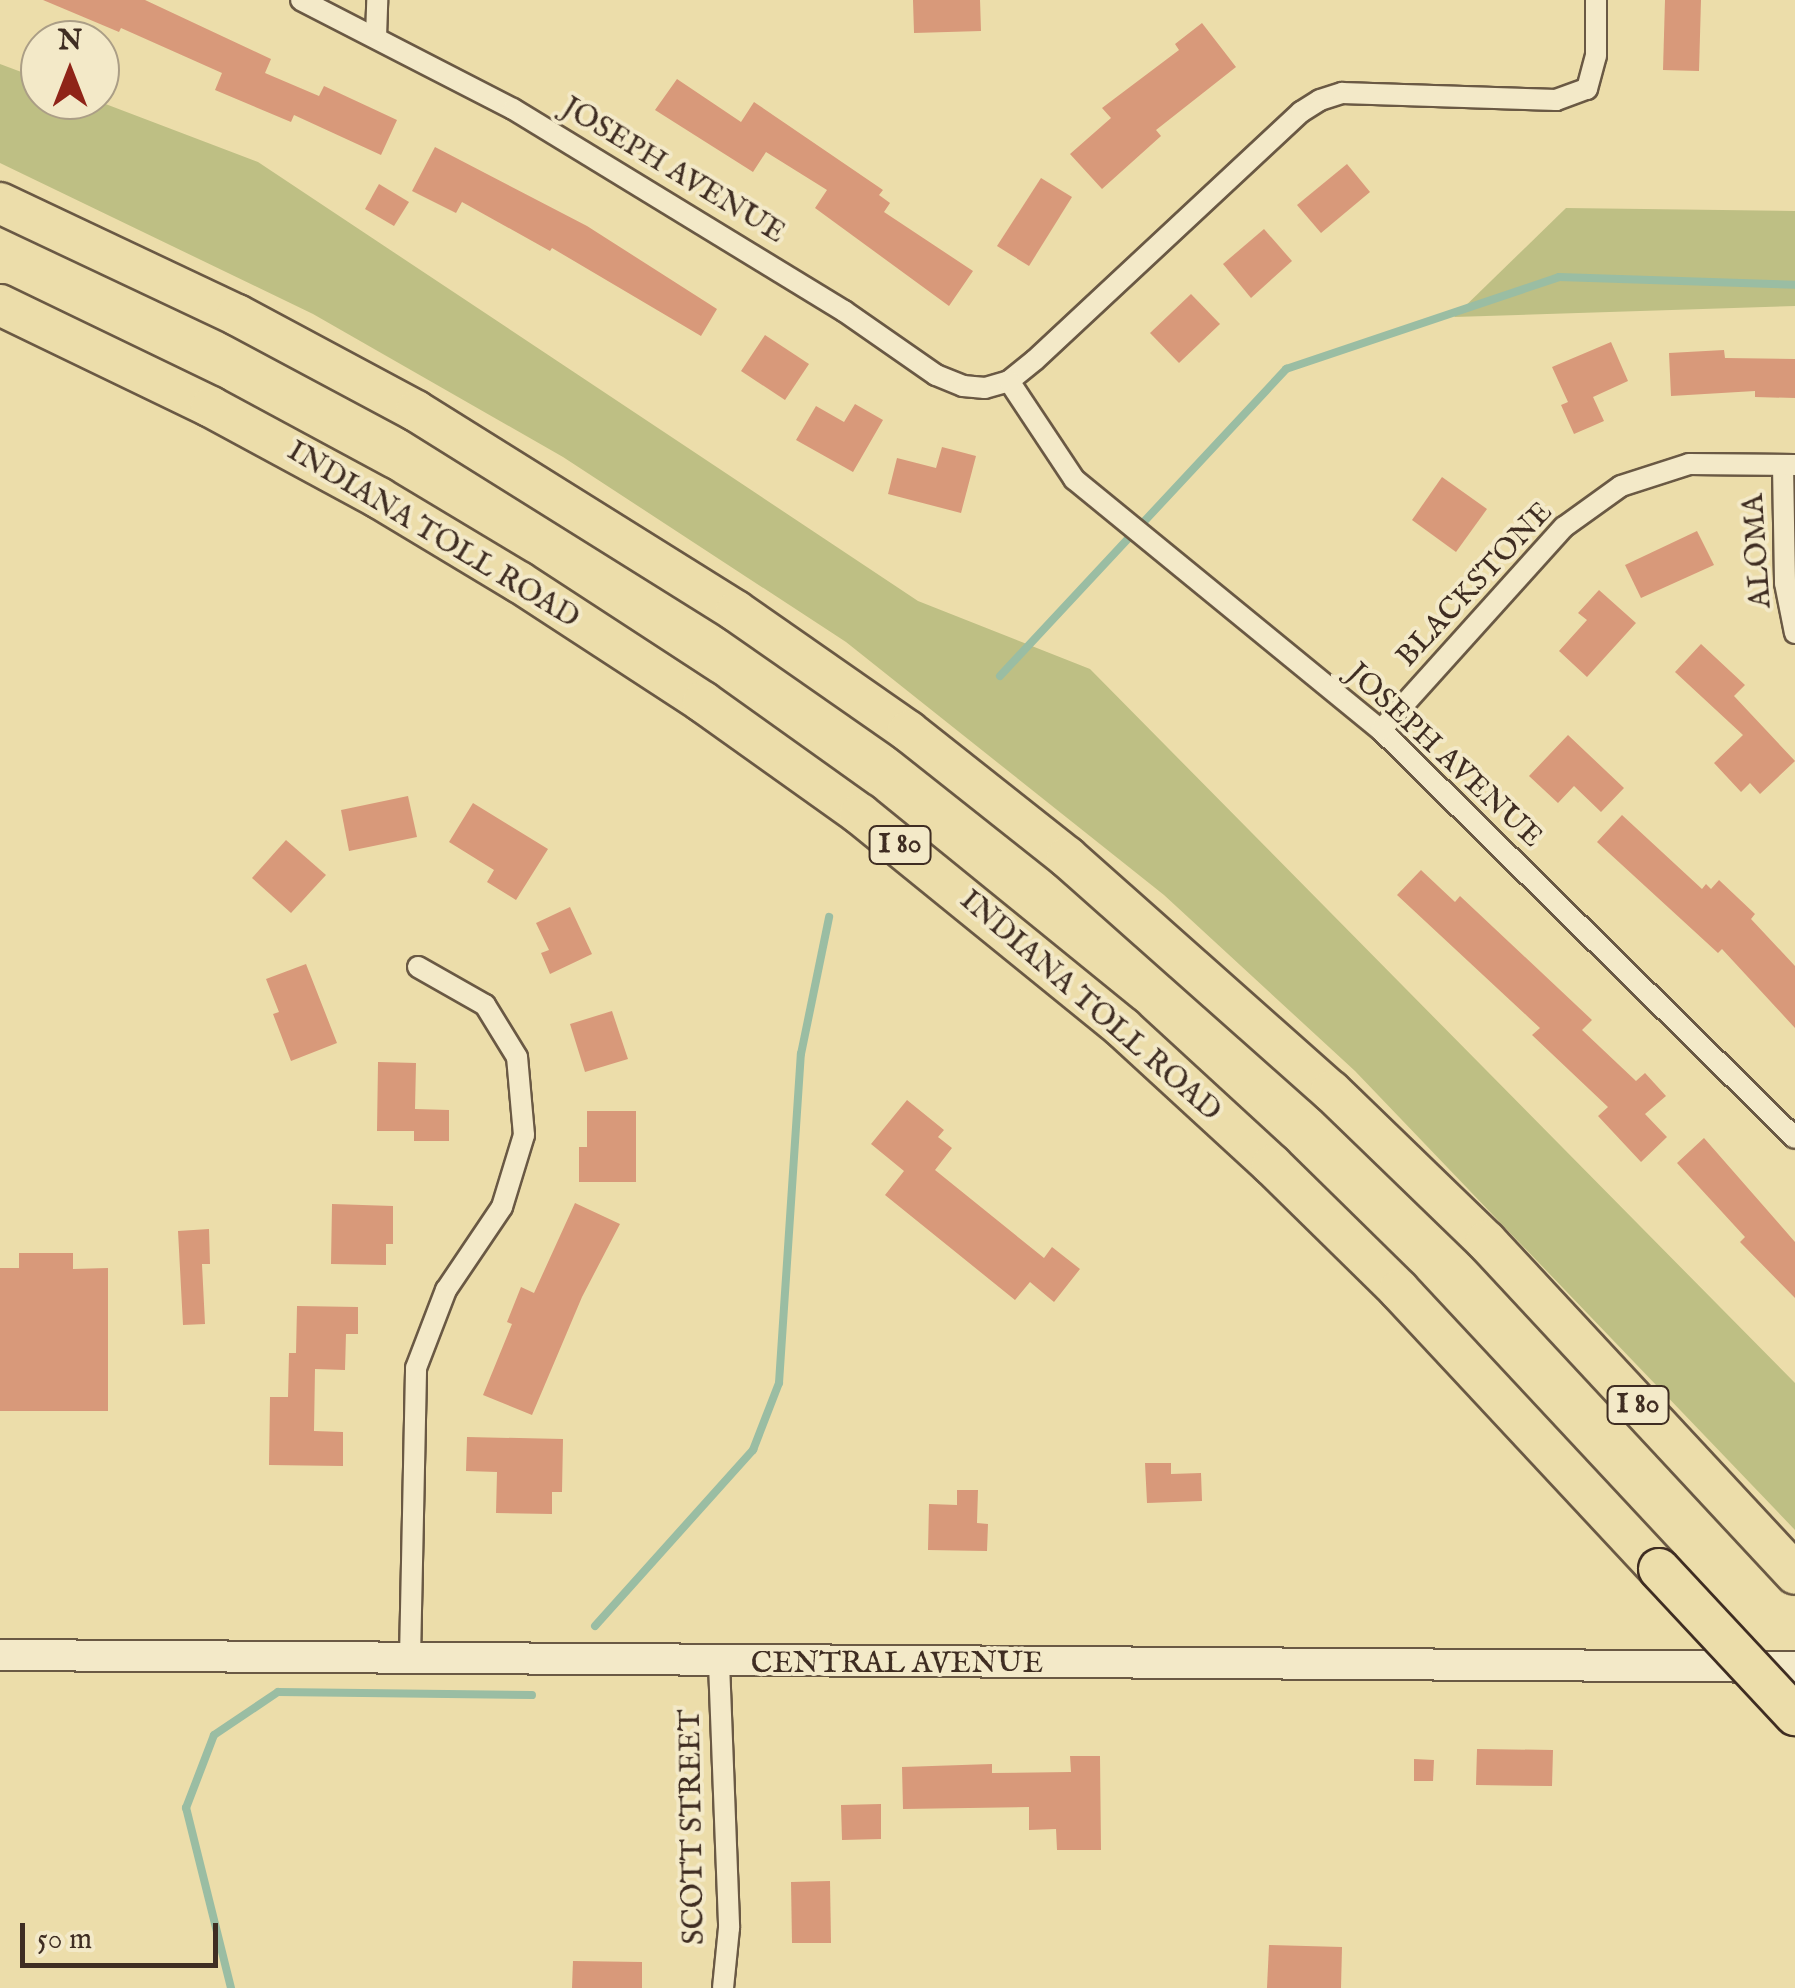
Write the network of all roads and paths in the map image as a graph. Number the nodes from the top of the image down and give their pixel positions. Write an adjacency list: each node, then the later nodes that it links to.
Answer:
1 (302, 0): 4 (street, JOSEPH AVENUE)
2 (377, 0): 4 (street)
3 (1596, 0): 7 (street)
4 (376, 36): 7 (street, JOSEPH AVENUE)
5 (0, 204): 13 (highway, I 80)
6 (0, 305): 18 (highway, INDIANA TOLL ROAD / I 80, bridge)
7 (1009, 381): 10 (street, JOSEPH AVENUE)
8 (1789, 465): 9 (street, ALOMA); 10 (street, BLACKSTONE)
9 (1795, 632)
10 (1381, 730): 12 (street, JOSEPH AVENUE)
11 (418, 967): 15 (street)
12 (1795, 1138)
13 (1793, 1572)
14 (0, 1655): 15 (street, CENTRAL AVENUE)
15 (410, 1658): 16 (street, CENTRAL AVENUE)
16 (719, 1663): 17 (street, CENTRAL AVENUE); 19 (street, SCOTT STREET)
17 (1795, 1667)
18 (1795, 1715)
19 (723, 1988)

